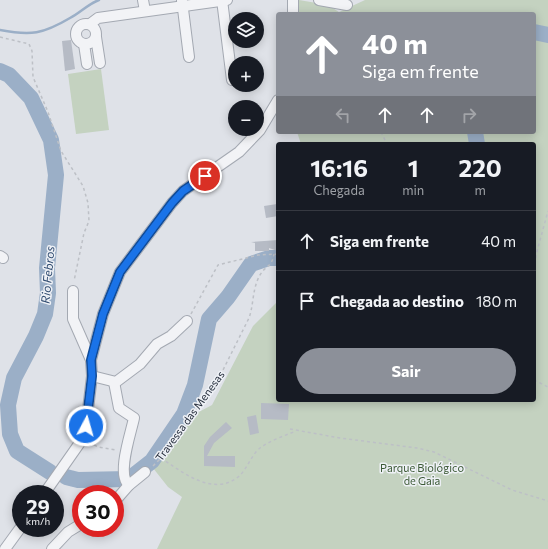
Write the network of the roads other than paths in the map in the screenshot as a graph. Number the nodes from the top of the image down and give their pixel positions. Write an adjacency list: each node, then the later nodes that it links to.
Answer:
1 (143, 0): 7 (street)
2 (224, 0): 5 (street); 12 (street)
3 (293, 0): 8 (street)
4 (319, 0): 6 (street)
5 (182, 3): 7 (street); 13 (street)
6 (348, 10)
7 (145, 11): 9 (street)
8 (293, 12)
9 (90, 24): 10 (street); 11 (street)
10 (96, 37): 11 (street); 14 (street)
11 (84, 44): 15 (street)
12 (230, 56)
13 (189, 57)
14 (100, 63)
15 (87, 64)
16 (276, 103): 19 (street)
17 (73, 291): 19 (street)
18 (187, 320): 21 (street)
19 (91, 360): 20 (street)
20 (92, 376): 21 (street); 24 (street)
21 (114, 382): 23 (street)
22 (145, 472): 23 (street)
23 (126, 480): 25 (street)
24 (50, 485)
25 (123, 485)
26 (72, 530): 29 (street)
27 (14, 537): 28 (street)
28 (5, 549)
29 (52, 549)

